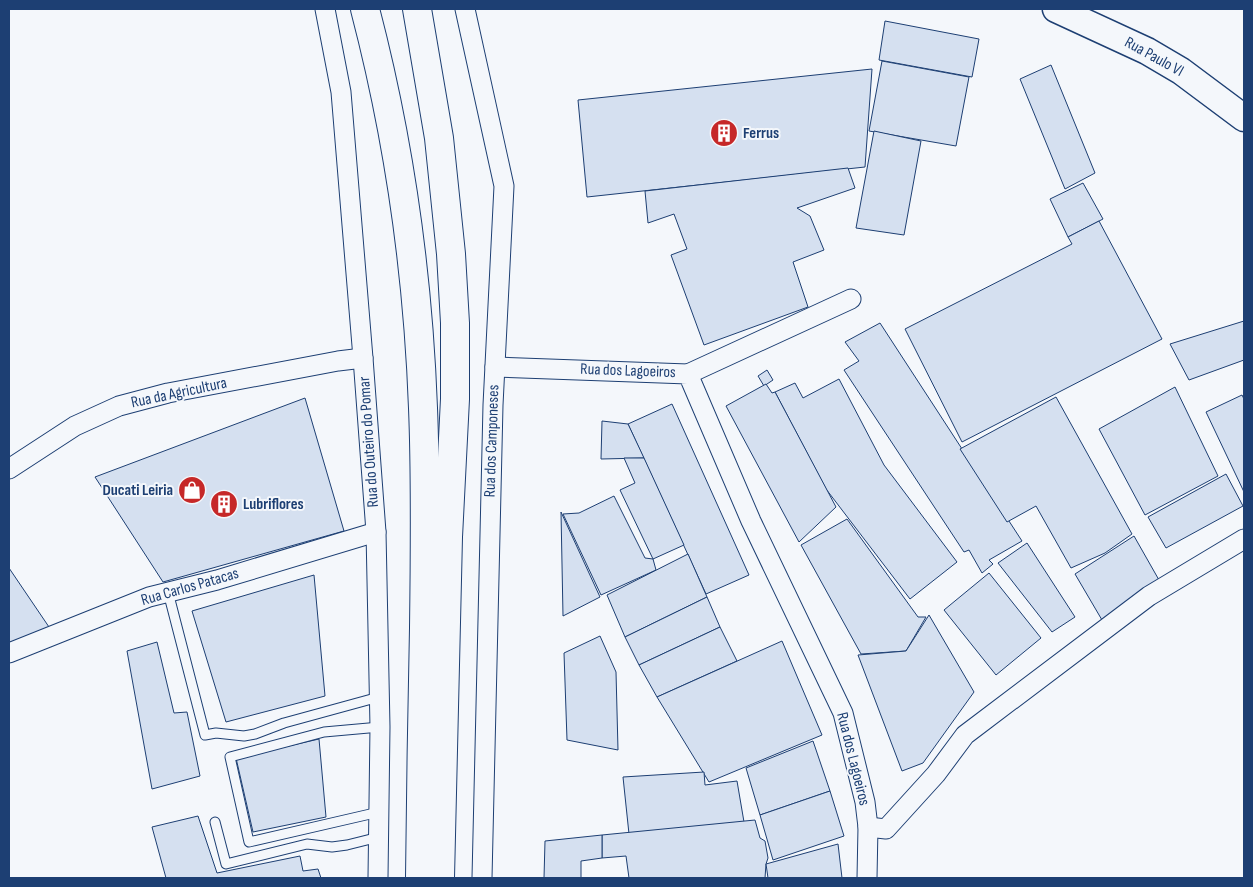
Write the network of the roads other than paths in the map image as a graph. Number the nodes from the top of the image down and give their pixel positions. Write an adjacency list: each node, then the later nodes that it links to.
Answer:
1 (325, 9): 8 (street, Rua do Outeiro do Pomar)
2 (364, 9): 23 (highway)
3 (417, 9): 24 (highway)
4 (465, 9): 9 (street, Rua dos Camponeses)
5 (1056, 9): 6 (main road, Rua Paulo VI)
6 (1244, 118)
7 (850, 300): 10 (street)
8 (363, 358): 11 (street, Rua da Agricultura); 12 (street, Rua do Outeiro do Pomar)
9 (495, 367): 10 (street, Rua dos Lagoeiros); 25 (street, Rua dos Camponeses)
10 (688, 374): 20 (street, Rua dos Lagoeiros)
11 (9, 468)
12 (376, 532): 14 (street, Rua Carlos Patacas); 16 (street, Rua do Outeiro do Pomar)
13 (1244, 538): 20 (street, Rua dos Lagoeiros)
14 (168, 592): 15 (street, Rua Carlos Patacas); 16 (lane)
15 (9, 653)
16 (379, 697): 17 (street, Rua do Outeiro do Pomar)
17 (380, 727): 18 (street, Rua do Outeiro do Pomar); 18 (lane)
18 (379, 812): 21 (street, Rua do Outeiro do Pomar)
19 (215, 822): 21 (lane)
20 (868, 827): 26 (street)
21 (379, 837): 22 (street, Rua do Outeiro do Pomar)
22 (378, 878)
23 (420, 878)
24 (440, 878)
25 (482, 878)
26 (867, 878)

